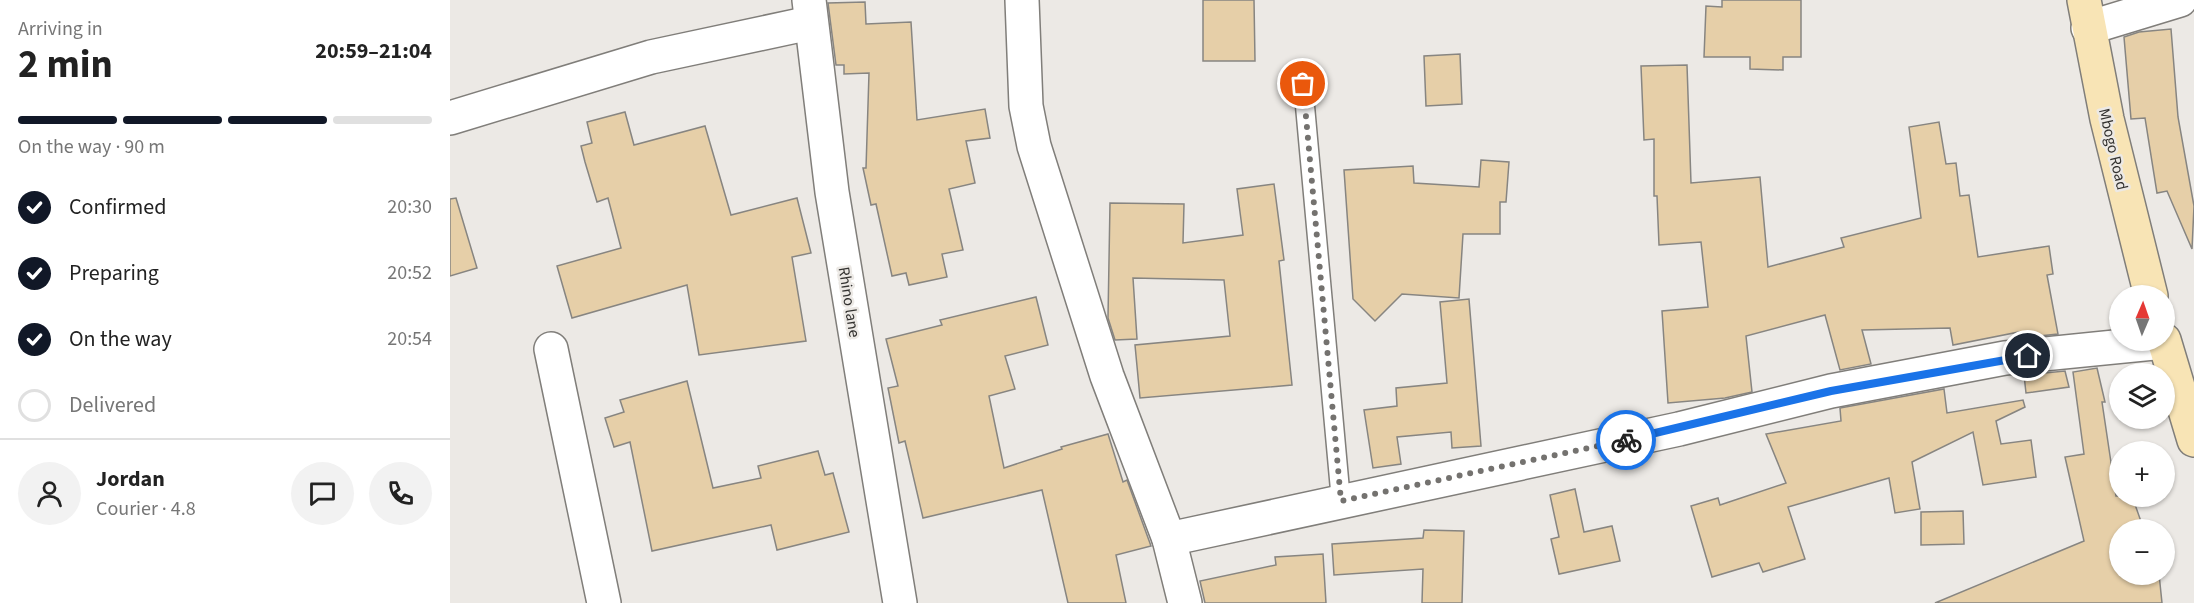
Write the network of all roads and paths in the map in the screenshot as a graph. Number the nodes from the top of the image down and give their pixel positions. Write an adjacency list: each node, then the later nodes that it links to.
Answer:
1 (1022, 0): 13 (street)
2 (2180, 0): 4 (street)
3 (810, 12): 6 (street); 15 (street, Rhino lane)
4 (2086, 14): 7 (main road, Mbogo Road)
5 (1303, 84): 12 (lane)
6 (450, 118)
7 (2148, 285)
8 (2109, 347): 12 (street)
9 (551, 349): 14 (street)
10 (2167, 351): 11 (main road)
11 (2194, 440)
12 (1341, 501): 13 (street)
13 (1169, 539): 16 (street)
14 (604, 603)
15 (900, 603)
16 (1185, 603)

